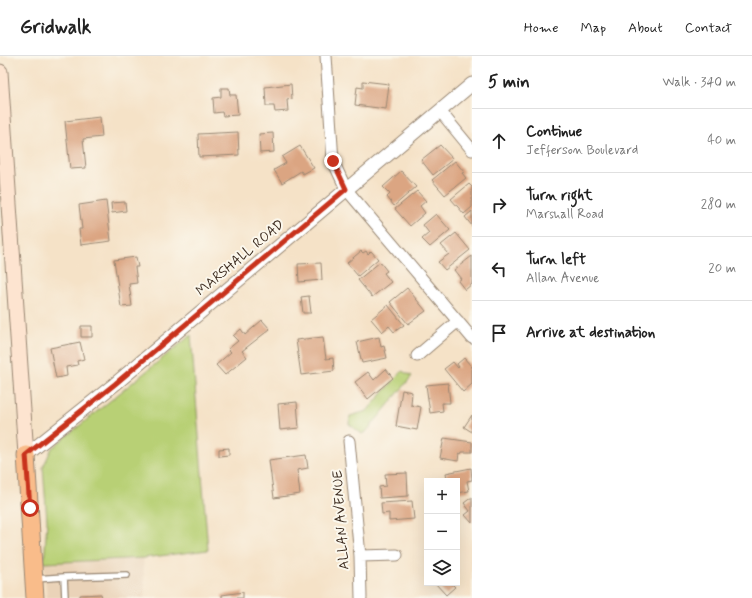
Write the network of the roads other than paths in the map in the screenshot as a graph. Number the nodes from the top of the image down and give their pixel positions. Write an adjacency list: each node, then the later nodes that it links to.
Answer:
1 (326, 56): 7 (street)
2 (0, 72): 6 (main road)
3 (472, 84): 4 (street, MARSHALL ROAD)
4 (440, 111): 5 (street); 7 (street, MARSHALL ROAD)
5 (472, 150)
6 (3, 169): 12 (main road)
7 (346, 189): 8 (street); 12 (street, MARSHALL ROAD)
8 (458, 321): 9 (street); 10 (street)
9 (472, 338)
10 (417, 356)
11 (349, 441): 14 (street, ALLAN AVENUE)
12 (26, 450): 17 (main road)
13 (397, 555): 14 (street)
14 (360, 556): 20 (street, ALLAN AVENUE)
15 (127, 575): 16 (lane)
16 (64, 577): 17 (lane); 19 (lane)
17 (34, 579): 18 (main road)
18 (35, 598)
19 (65, 598)
20 (361, 598)

